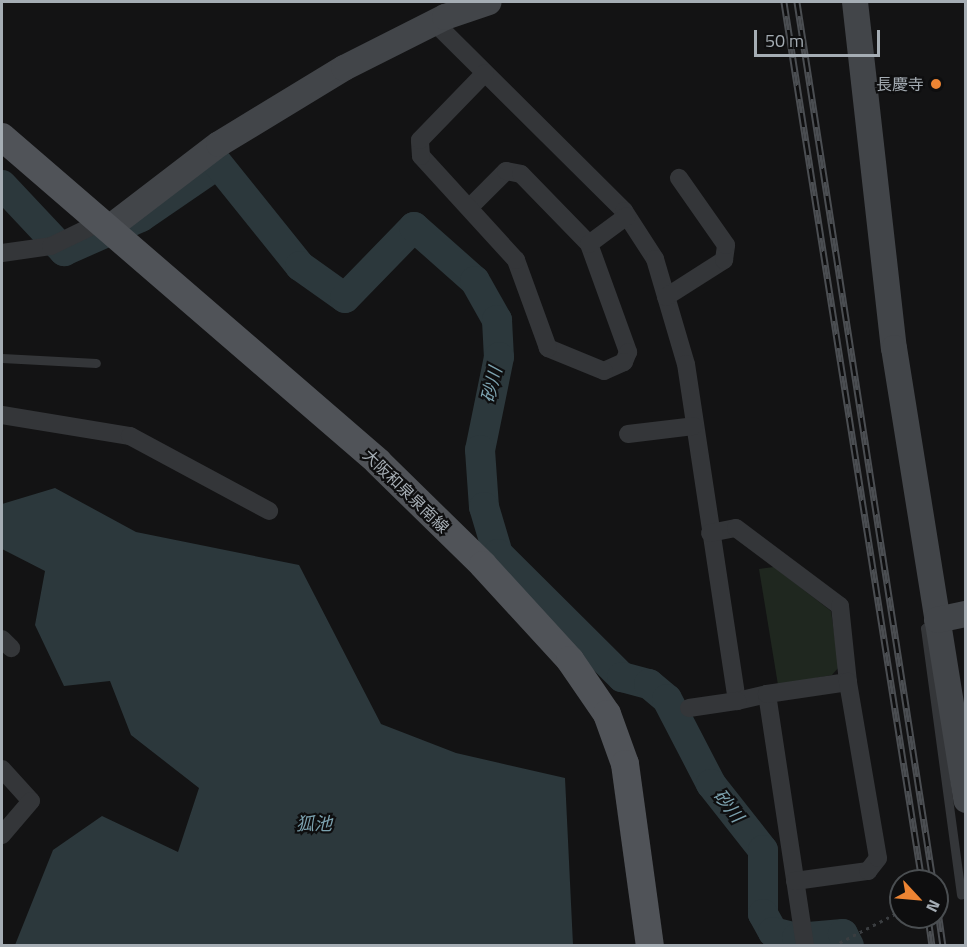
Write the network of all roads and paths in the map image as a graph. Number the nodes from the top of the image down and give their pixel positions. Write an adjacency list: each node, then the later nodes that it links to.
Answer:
1 (489, 2): 3 (street)
2 (855, 2): 21 (street)
3 (434, 22): 4 (street); 9 (street)
4 (485, 73): 7 (street); 8 (street)
5 (2, 137): 9 (main road, 大阪和泉泉南線)
6 (679, 178): 12 (street)
7 (470, 207): 10 (street); 10 (street)
8 (627, 216): 10 (street); 12 (street)
9 (105, 225): 11 (street); 32 (main road, 大阪和泉泉南線)
10 (589, 244)
11 (3, 256)
12 (666, 297): 16 (street)
13 (2, 358): 14 (lane)
14 (96, 363)
15 (2, 415): 18 (street)
16 (694, 426): 17 (street); 19 (street)
17 (628, 434)
18 (269, 511)
19 (710, 533): 22 (street); 24 (street)
20 (966, 614): 21 (street)
21 (937, 620): 27 (street); 30 (lane)
22 (848, 682): 23 (street); 29 (street)
23 (767, 694): 24 (street); 29 (street)
24 (736, 701): 25 (street)
25 (689, 708)
26 (2, 769): 28 (street)
27 (966, 800)
28 (2, 835)
29 (795, 881): 33 (street)
30 (962, 895)
31 (889, 917): 34 (path)
32 (650, 945)
33 (805, 945)
34 (833, 945)

